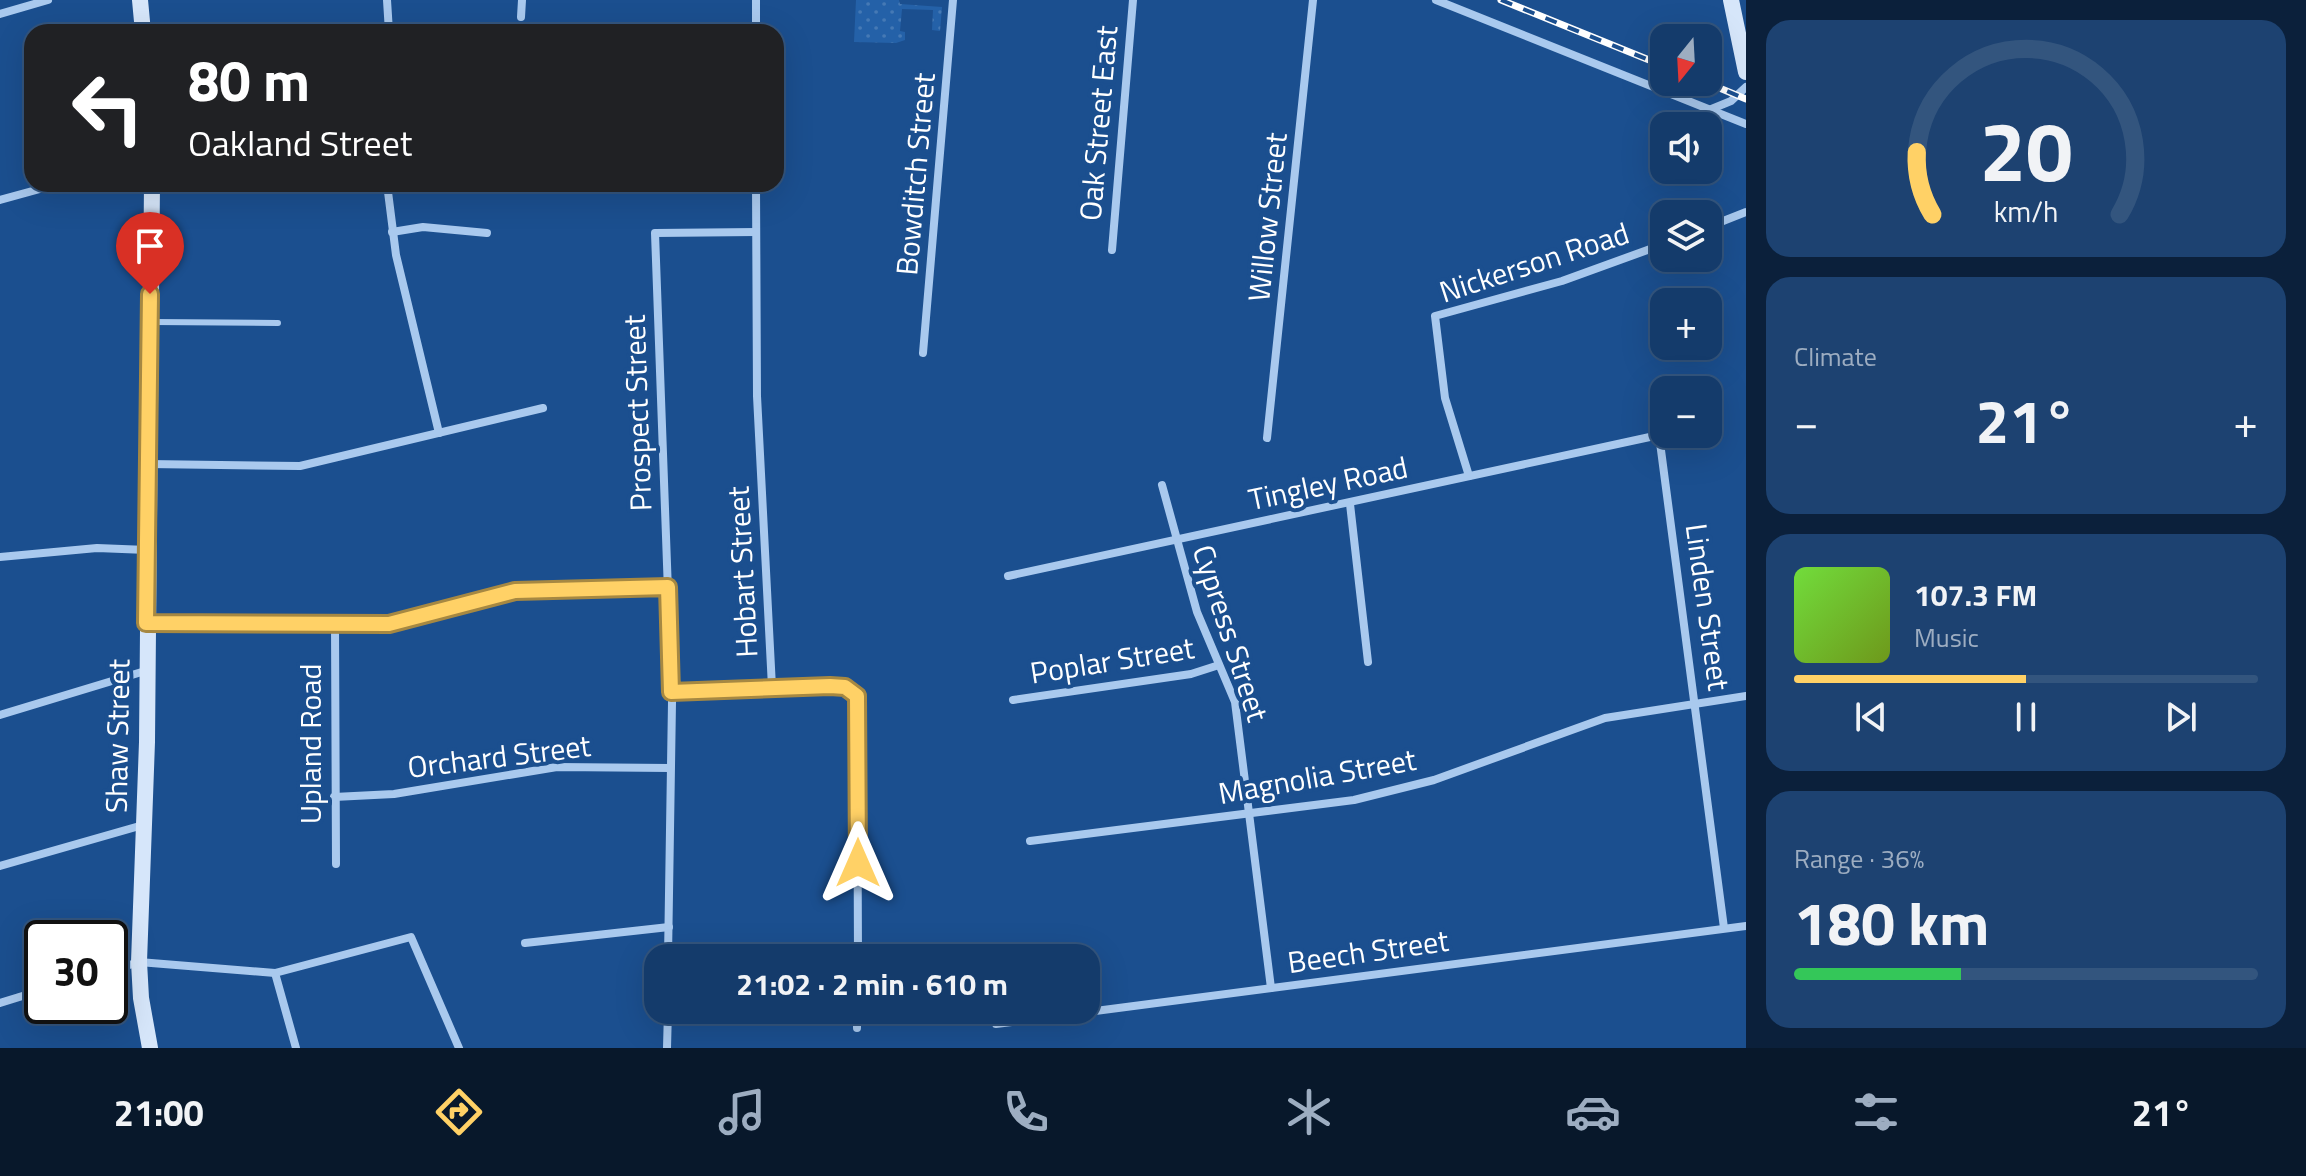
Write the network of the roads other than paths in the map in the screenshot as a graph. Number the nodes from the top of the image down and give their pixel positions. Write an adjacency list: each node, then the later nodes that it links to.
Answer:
1 (48, 0): 11 (street)
2 (140, 0): 13 (street)
3 (387, 0): 14 (street)
4 (522, 0): 12 (street)
5 (756, 0): 15 (street)
6 (953, 0): 34 (street, Bowditch Street)
7 (1133, 0): 31 (street, Oak Street East)
8 (1313, 0): 38 (street, Willow Street)
9 (1436, 0): 18 (street)
10 (1731, 0): 16 (street)
11 (0, 14)
12 (521, 17)
13 (142, 24)
14 (388, 24)
15 (756, 24)
16 (1746, 72)
17 (1746, 87): 18 (street)
18 (1709, 110): 19 (street)
19 (1746, 124)
20 (29, 192): 24 (street)
21 (152, 192): 32 (street, Shaw Street)
22 (388, 192): 27 (street)
23 (756, 192): 28 (street, Hobart Street)
24 (0, 200)
25 (1746, 212): 26 (street)
26 (1722, 221)
27 (392, 232): 29 (street); 36 (street)
28 (756, 232): 48 (street, Prospect Street); 54 (street, Hobart Street)
29 (487, 233)
30 (1650, 249): 41 (street, Nickerson Road)
31 (1112, 250)
32 (150, 322): 33 (lane); 40 (street, Shaw Street)
33 (278, 323)
34 (923, 353)
35 (543, 408): 36 (street)
36 (439, 433): 40 (street)
37 (1650, 437): 41 (street, Tingley Road)
38 (1267, 438)
39 (1661, 448): 58 (street, Linden Street)
40 (148, 464): 45 (street, Shaw Street)
41 (1469, 476): 43 (street, Tingley Road)
42 (1162, 485): 44 (street, Cypress Street)
43 (1350, 504): 44 (street, Tingley Road); 51 (street)
44 (1176, 539): 47 (street, Tingley Road); 52 (street, Cypress Street)
45 (147, 550): 46 (street); 49 (street, Shaw Street)
46 (0, 557)
47 (1008, 576)
48 (668, 587): 50 (street); 55 (street, Prospect Street)
49 (146, 623): 50 (street); 53 (street, Shaw Street)
50 (335, 624): 61 (street, Upland Road)
51 (1368, 662)
52 (1219, 665): 57 (street, Poplar Street); 62 (street, Cypress Street)
53 (145, 671): 59 (street); 63 (street, Shaw Street)
54 (772, 687): 55 (street, Hobart Street); 72 (street)
55 (671, 692): 60 (street)
56 (1746, 696): 58 (street, Magnolia Street)
57 (1013, 700)
58 (1696, 703): 62 (street, Magnolia Street); 69 (street, Linden Street)
59 (0, 715)
60 (670, 768): 61 (street, Orchard Street); 68 (street)
61 (334, 797): 65 (street, Upland Road)
62 (1250, 814): 64 (street, Magnolia Street); 76 (street, Cypress Street)
63 (144, 825): 66 (street); 73 (street, Shaw Street)
64 (1030, 841)
65 (336, 864)
66 (0, 866)
67 (1746, 926): 69 (street, Beech Street)
68 (669, 927): 70 (street); 71 (street)
69 (1724, 928): 76 (street, Beech Street)
70 (525, 943)
71 (668, 944)
72 (858, 944)
73 (139, 962): 74 (street); 75 (street); 83 (street, Shaw Street)
74 (128, 965)
75 (275, 973): 84 (street); 85 (street)
76 (1271, 988): 79 (street, Beech Street)
77 (24, 996): 78 (street)
78 (0, 1003)
79 (1100, 1010)
80 (668, 1024): 86 (street)
81 (857, 1024): 82 (street)
82 (857, 1028)
83 (150, 1048)
84 (296, 1048)
85 (459, 1048)
86 (667, 1048)

